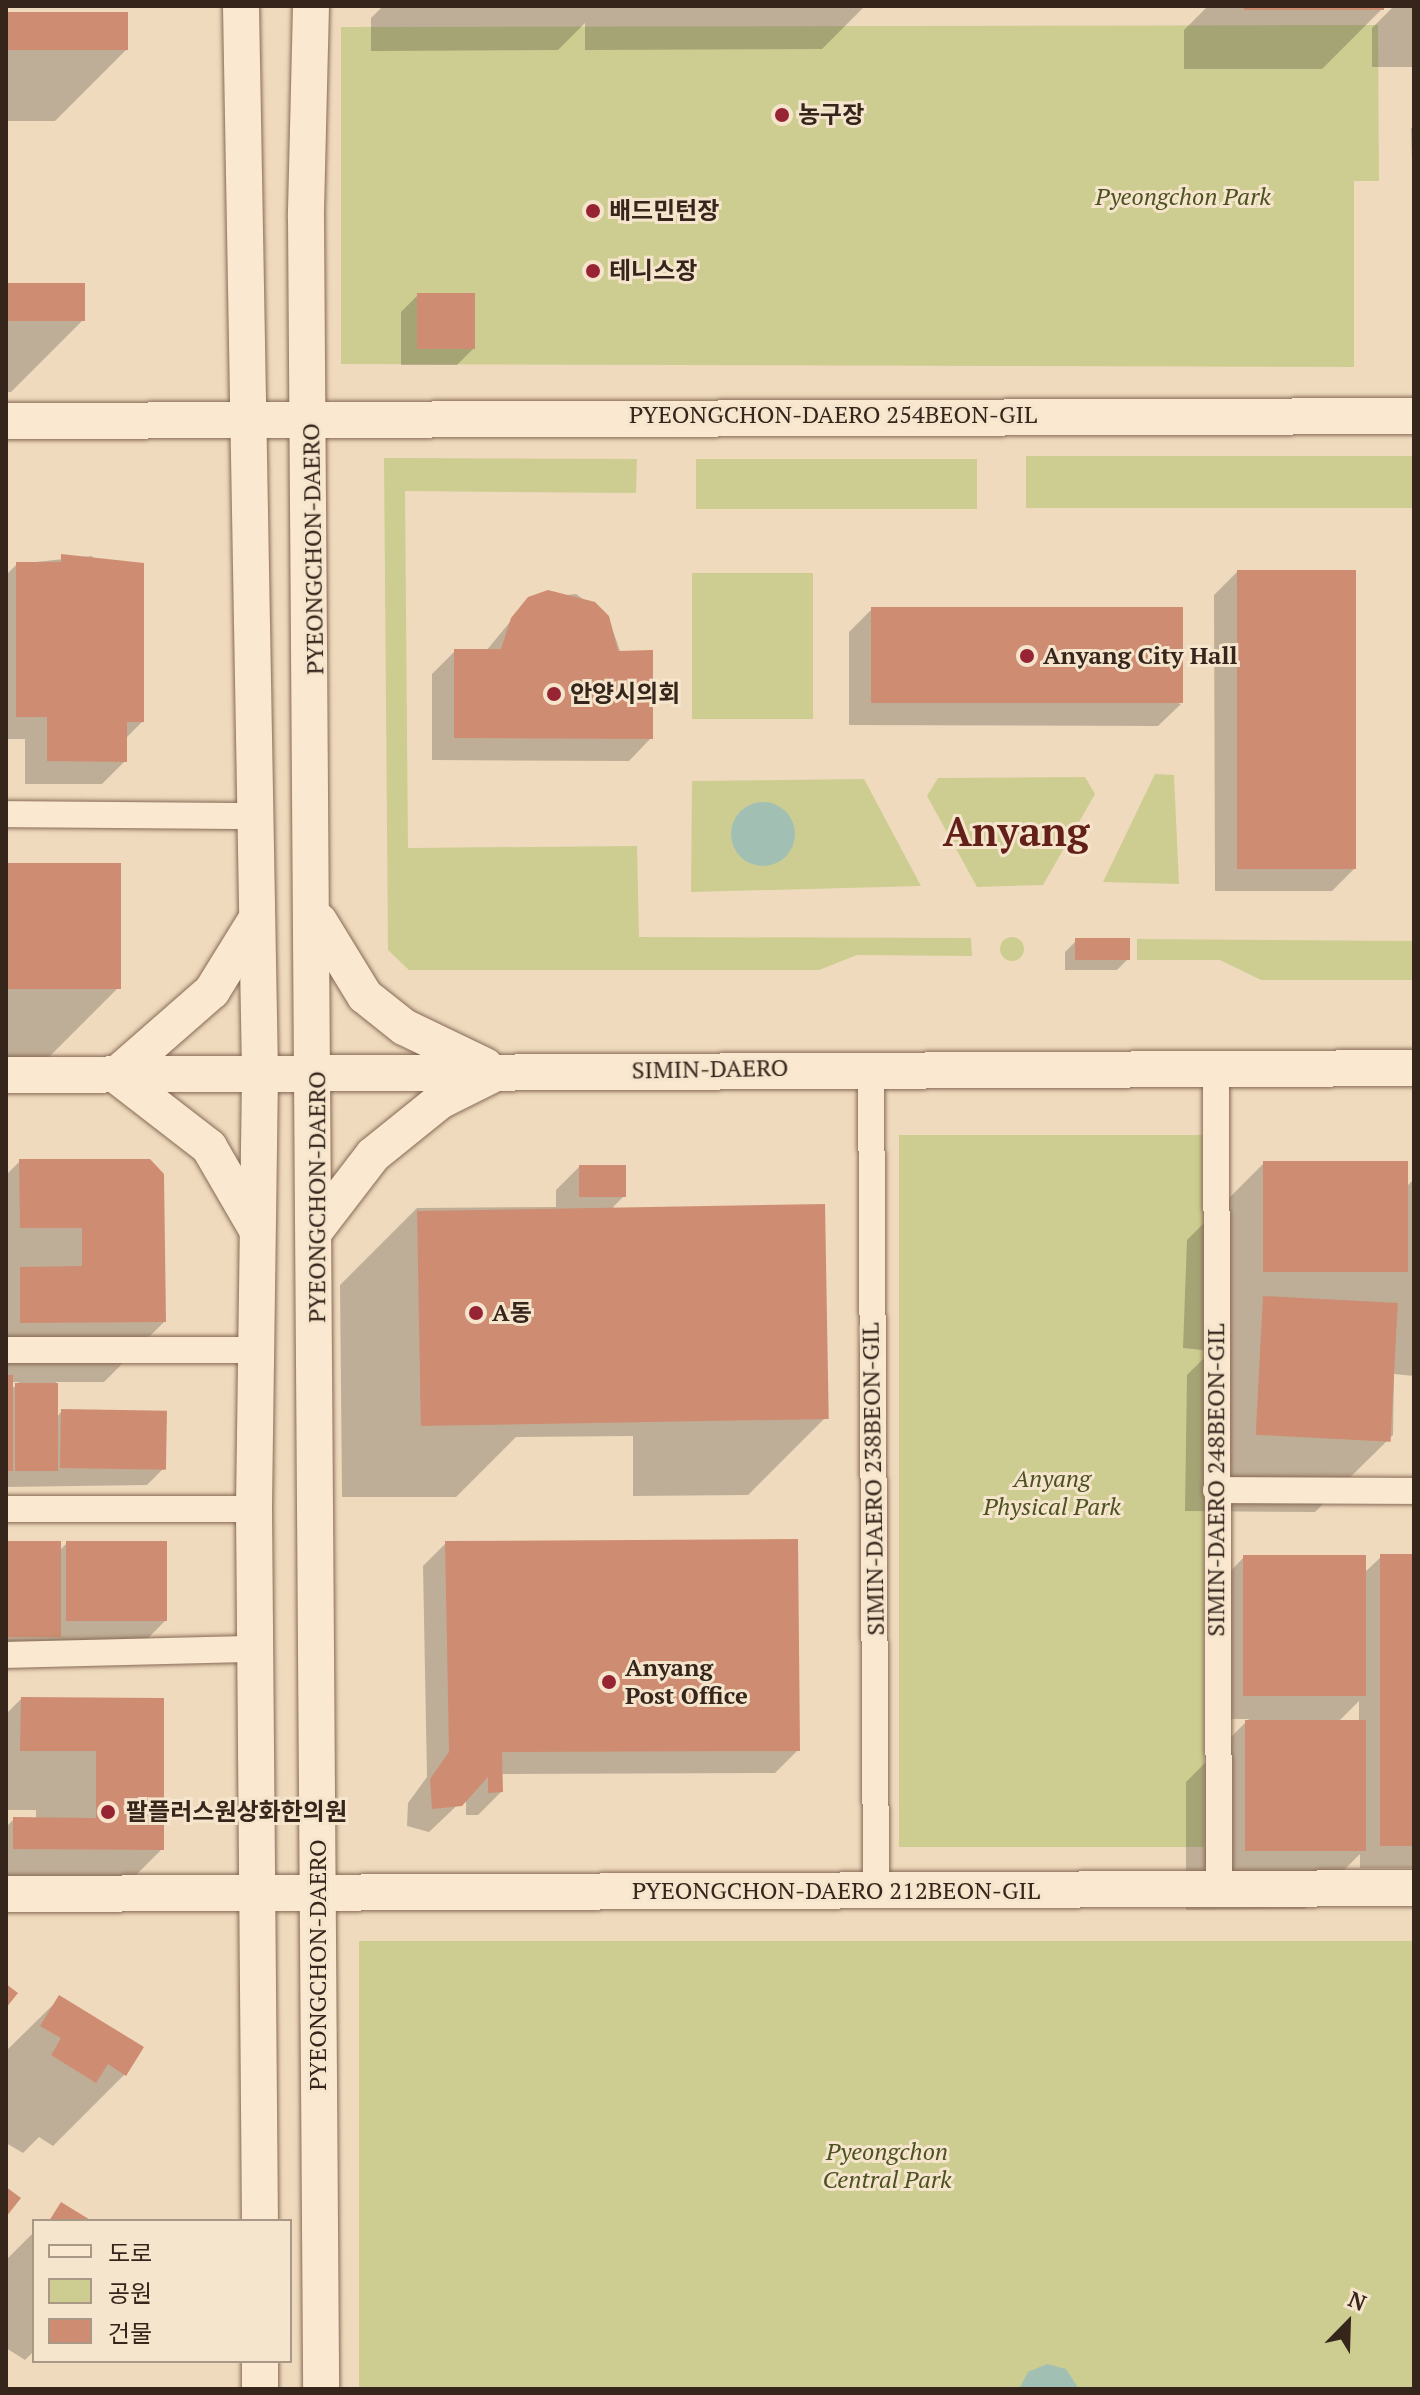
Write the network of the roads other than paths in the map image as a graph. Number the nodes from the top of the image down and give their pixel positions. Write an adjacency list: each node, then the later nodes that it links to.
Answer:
1 (241, 6): 4 (street)
2 (311, 6): 5 (street, PYEONGCHON-DAERO)
3 (1414, 416): 5 (street, PYEONGCHON-DAERO 254BEON-GIL)
4 (253, 418): 5 (street, PYEONGCHON-DAERO 254BEON-GIL); 6 (street, PYEONGCHON-DAERO 254BEON-GIL); 8 (street)
5 (312, 418): 9 (street, PYEONGCHON-DAERO)
6 (6, 421)
7 (6, 814): 8 (street)
8 (254, 816): 10 (street)
9 (316, 915): 14 (street); 17 (street, PYEONGCHON-DAERO)
10 (257, 918): 16 (street); 18 (street)
11 (871, 1066): 13 (street, SIMIN-DAERO); 14 (street, SIMIN-DAERO); 33 (street, SIMIN-DAERO 238BEON-GIL)
12 (1414, 1068): 13 (street, SIMIN-DAERO)
13 (1216, 1070): 23 (street, SIMIN-DAERO 248BEON-GIL)
14 (498, 1072): 17 (street, SIMIN-DAERO); 19 (street)
15 (6, 1075): 16 (street, SIMIN-DAERO)
16 (116, 1075): 18 (street, SIMIN-DAERO); 20 (street)
17 (317, 1075): 18 (street, SIMIN-DAERO); 19 (street, PYEONGCHON-DAERO)
18 (260, 1076): 20 (street)
19 (317, 1228): 32 (street, PYEONGCHON-DAERO)
20 (257, 1229): 22 (street)
21 (6, 1350): 22 (street)
22 (254, 1350): 26 (street)
23 (1216, 1490): 24 (street); 30 (street, SIMIN-DAERO 248BEON-GIL)
24 (1414, 1491)
25 (6, 1509): 26 (street)
26 (254, 1509): 27 (street)
27 (255, 1649): 28 (street); 31 (street)
28 (6, 1655)
29 (1414, 1888): 30 (street, PYEONGCHON-DAERO 212BEON-GIL)
30 (1219, 1889): 33 (street, PYEONGCHON-DAERO 212BEON-GIL)
31 (259, 1891): 32 (street, PYEONGCHON-DAERO 212BEON-GIL); 34 (street, PYEONGCHON-DAERO 212BEON-GIL); 35 (street)
32 (318, 1891): 33 (street, PYEONGCHON-DAERO 212BEON-GIL); 38 (street, PYEONGCHON-DAERO)
33 (876, 1892)
34 (6, 1894)
35 (260, 2219)
36 (260, 2363): 37 (street)
37 (260, 2389)
38 (321, 2389)

